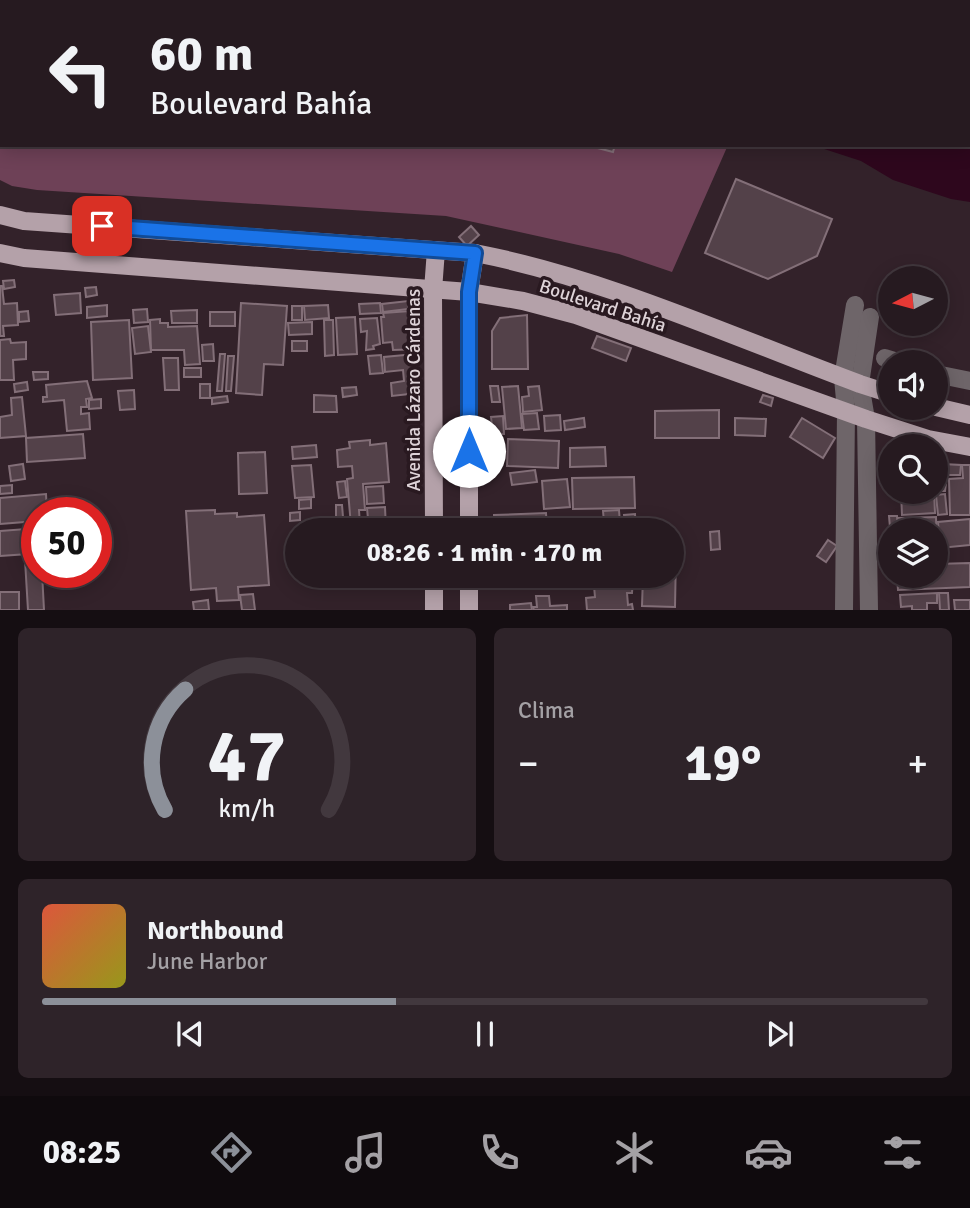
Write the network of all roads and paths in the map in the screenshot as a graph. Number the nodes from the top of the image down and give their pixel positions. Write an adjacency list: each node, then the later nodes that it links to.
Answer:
1 (0, 215): 2 (main road, Boulevard Bahía)
2 (436, 250): 4 (main road, Boulevard Bahía); 5 (main road, Avenida Lázaro Cárdenas)
3 (0, 253): 5 (main road, Boulevard Bahía)
4 (475, 253): 6 (main road); 10 (main road, Boulevard Bahía)
5 (433, 290): 6 (main road, Boulevard Bahía); 18 (main road, Avenida Lázaro Cárdenas)
6 (469, 292): 14 (main road, Boulevard Bahía); 19 (main road)
7 (855, 305): 10 (street)
8 (870, 317): 10 (street)
9 (948, 376): 11 (street)
10 (851, 381): 12 (main road, Boulevard Bahía); 14 (street); 16 (street)
11 (970, 381)
12 (878, 390)
13 (948, 410): 15 (main road)
14 (846, 411): 16 (main road, Boulevard Bahía); 24 (street)
15 (970, 415)
16 (866, 419): 17 (main road, Boulevard Bahía); 25 (street)
17 (970, 447)
18 (434, 518)
19 (469, 518)
20 (434, 588): 22 (main road)
21 (469, 588): 23 (main road)
22 (434, 610)
23 (469, 610)
24 (845, 610)
25 (869, 610)

